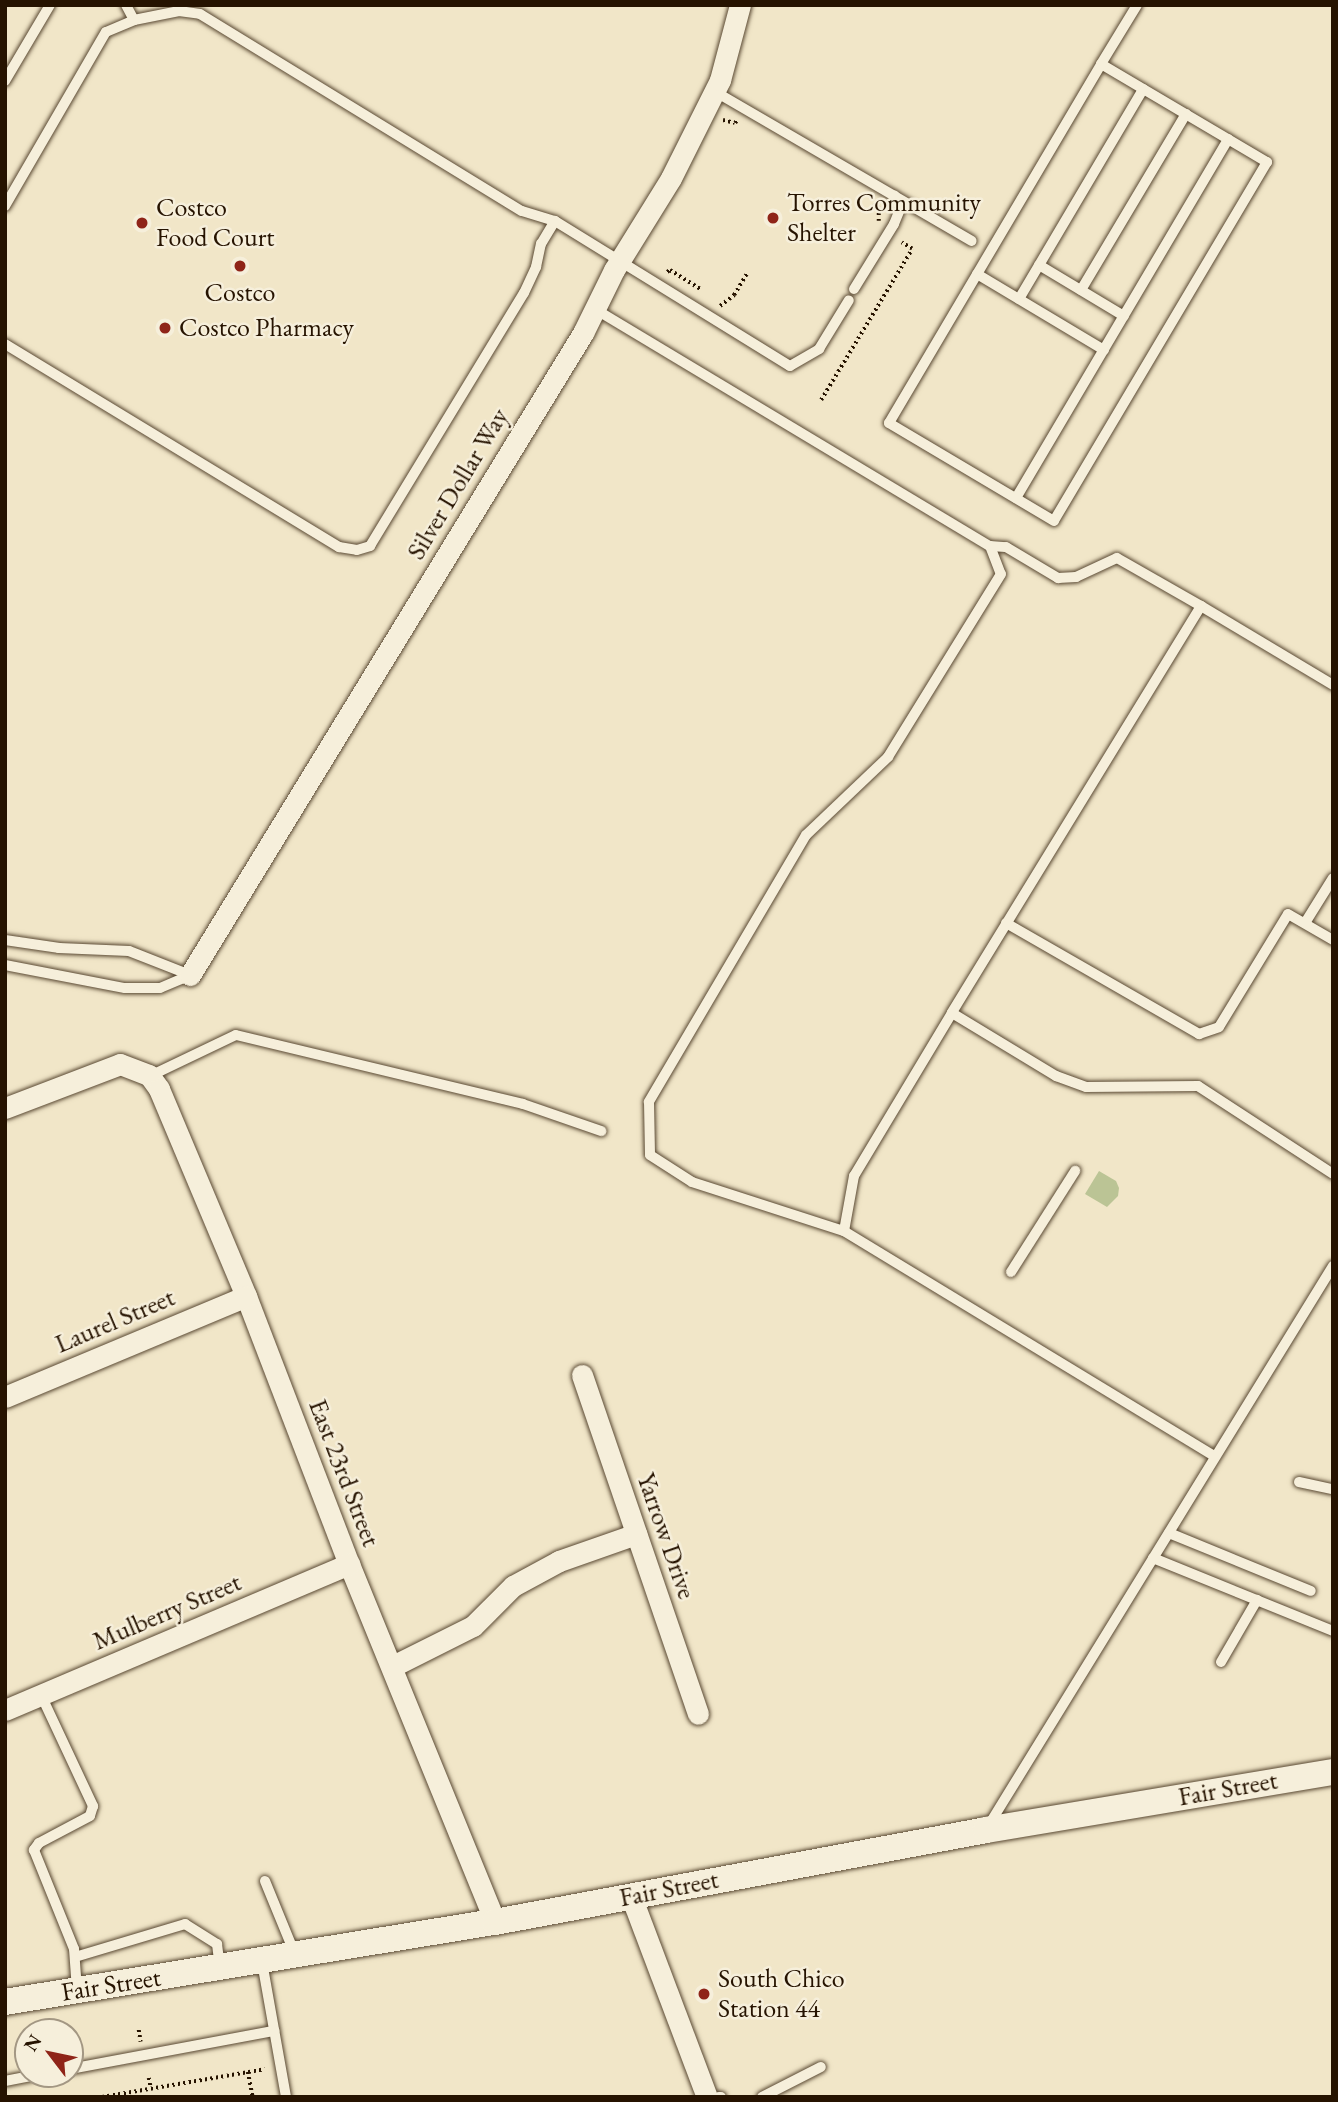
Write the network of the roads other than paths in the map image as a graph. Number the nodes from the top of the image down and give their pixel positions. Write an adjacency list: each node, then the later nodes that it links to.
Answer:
1 (50, 5): 7 (lane)
2 (126, 5): 5 (lane)
3 (740, 5): 9 (street, Silver Dollar Way)
4 (1137, 5): 6 (lane)
5 (134, 20): 13 (lane); 14 (lane)
6 (1101, 64): 8 (lane); 18 (lane)
7 (5, 81)
8 (1143, 89): 10 (lane); 17 (lane)
9 (714, 91): 12 (lane); 16 (street, Silver Dollar Way)
10 (1186, 114): 11 (lane); 19 (lane)
11 (1228, 139): 22 (lane); 25 (lane)
12 (895, 196): 15 (lane); 16 (lane)
13 (5, 206)
14 (555, 221): 16 (lane); 23 (lane)
15 (972, 241)
16 (620, 261): 21 (street, Silver Dollar Way)
17 (1039, 265): 19 (lane); 20 (lane)
18 (977, 274): 20 (lane); 25 (lane)
19 (1081, 290): 22 (lane)
20 (1019, 299): 24 (lane)
21 (595, 310): 26 (lane); 35 (street, Silver Dollar Way)
22 (1124, 316): 24 (lane)
23 (5, 344)
24 (1104, 350): 25 (lane)
25 (1016, 498)
26 (990, 546): 27 (lane); 42 (lane)
27 (1201, 606): 28 (lane); 30 (lane)
28 (1333, 685)
29 (1333, 878): 31 (lane)
30 (1006, 923): 31 (lane); 36 (lane)
31 (1305, 923): 33 (lane)
32 (5, 940): 35 (lane)
33 (1333, 940)
34 (5, 965): 35 (lane)
35 (190, 975)
36 (952, 1013): 41 (lane); 42 (lane)
37 (150, 1076): 38 (street); 39 (lane); 45 (street, East 23rd Street)
38 (5, 1108)
39 (601, 1131)
40 (1075, 1171): 44 (lane)
41 (1333, 1174)
42 (844, 1231): 48 (lane)
43 (1333, 1266): 48 (lane)
44 (1012, 1272)
45 (246, 1296): 47 (street, Laurel Street); 54 (street, East 23rd Street)
46 (582, 1375): 52 (street, Yarrow Drive)
47 (5, 1397)
48 (1215, 1457): 51 (lane)
49 (1298, 1482): 50 (lane)
50 (1333, 1489)
51 (1169, 1532): 53 (lane); 55 (lane)
52 (636, 1534): 59 (street); 62 (street, Yarrow Drive)
53 (1153, 1558): 56 (lane); 64 (lane)
54 (349, 1564): 59 (street, East 23rd Street); 60 (street, Mulberry Street)
55 (1311, 1591)
56 (1257, 1600): 57 (lane); 58 (lane)
57 (1333, 1631)
58 (1221, 1662)
59 (393, 1666): 67 (street, East 23rd Street)
60 (41, 1695): 61 (street, Mulberry Street); 69 (lane)
61 (5, 1710)
62 (698, 1714)
63 (1333, 1772): 64 (street, Fair Street)
64 (986, 1830): 66 (street, Fair Street)
65 (265, 1881): 68 (lane)
66 (631, 1896): 67 (street, Fair Street); 78 (street)
67 (495, 1922): 68 (street, Fair Street)
68 (295, 1954): 70 (street, Fair Street)
69 (75, 1957): 71 (lane); 72 (lane)
70 (261, 1960): 71 (street, Fair Street); 74 (lane)
71 (220, 1966): 72 (street, Fair Street)
72 (77, 1990): 73 (street, Fair Street)
73 (5, 2002)
74 (274, 2031): 75 (lane); 77 (lane)
75 (84, 2066)
76 (821, 2067): 79 (lane)
77 (286, 2097)
78 (707, 2097)
79 (762, 2097)

